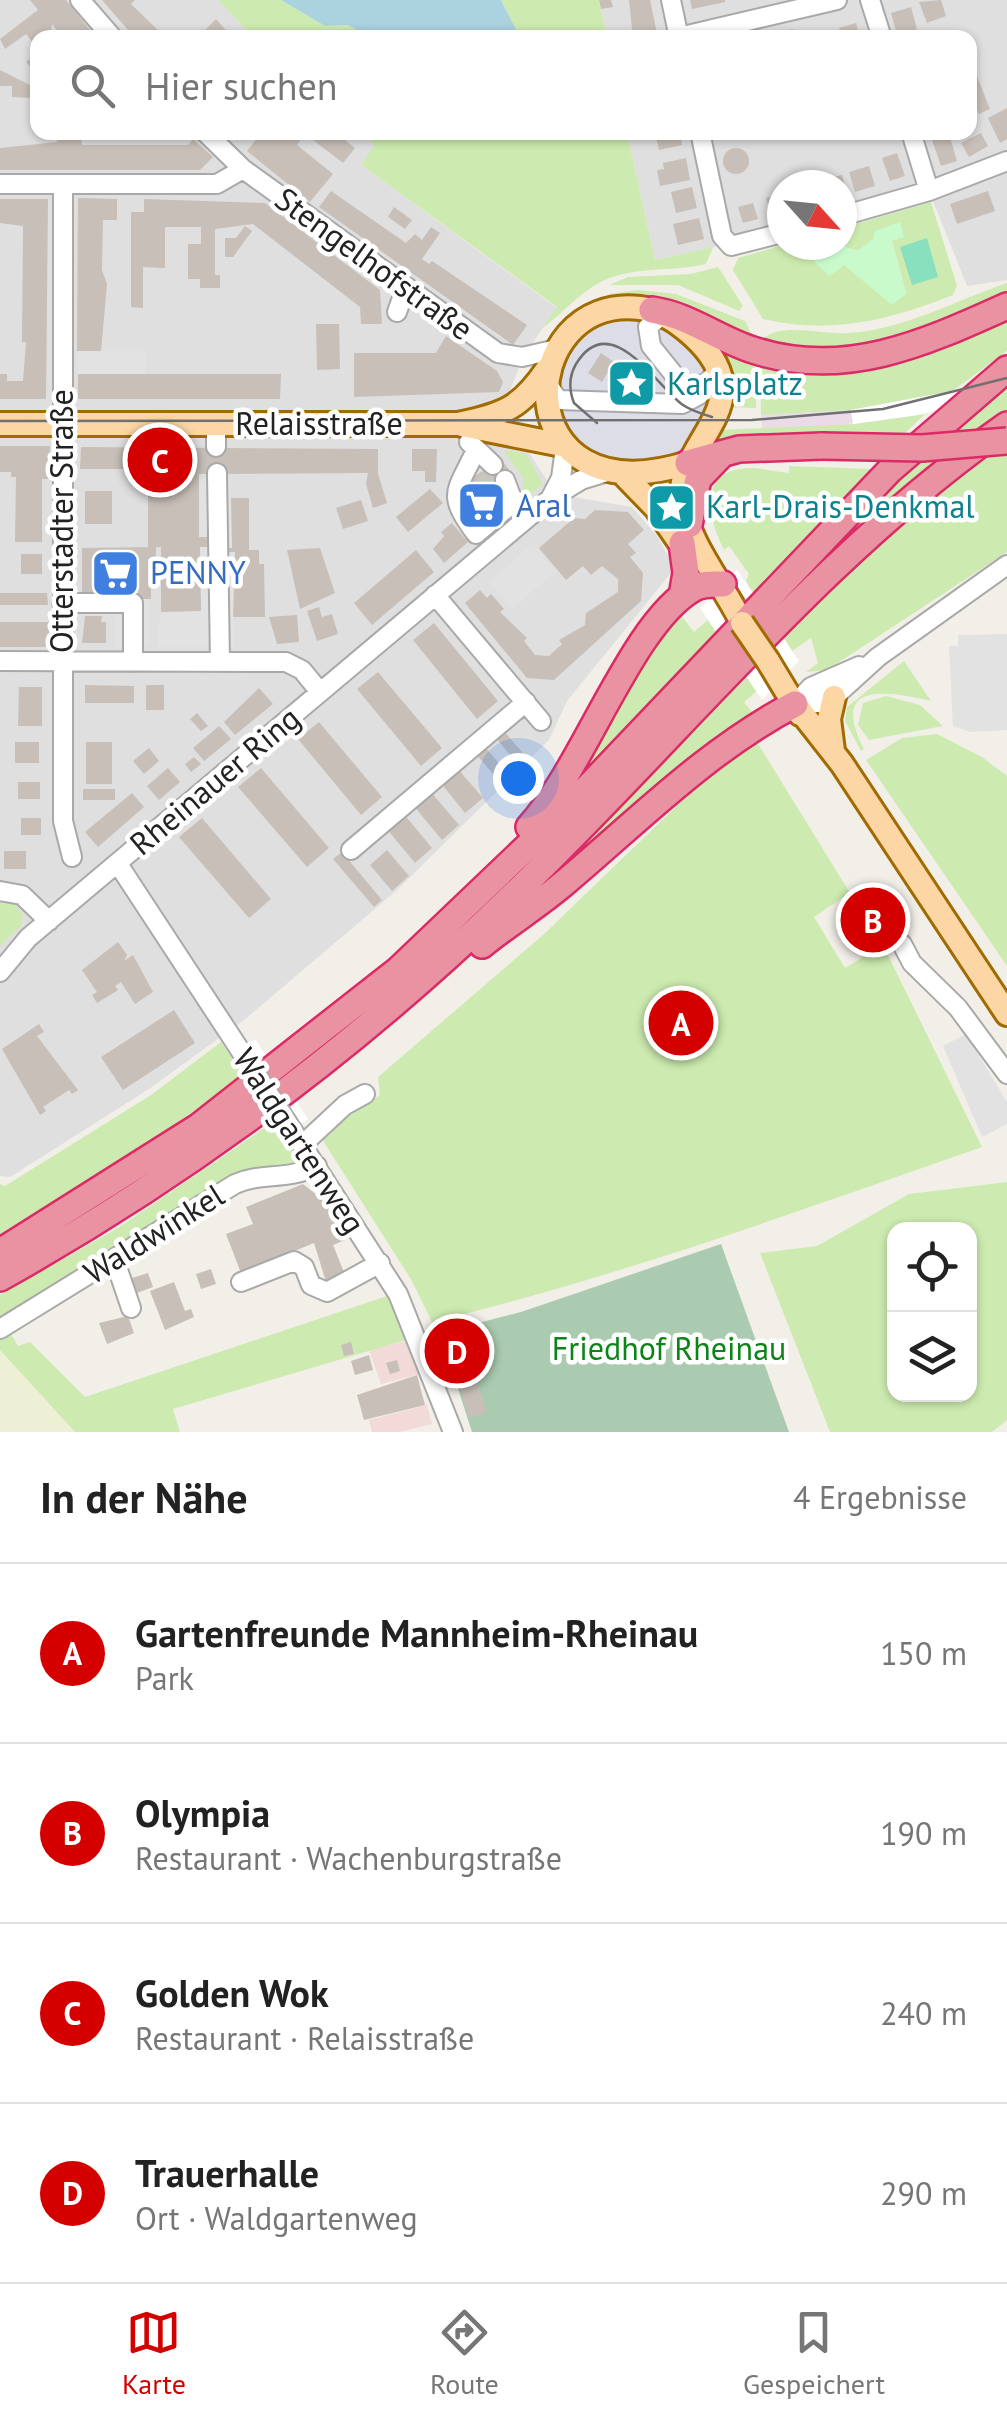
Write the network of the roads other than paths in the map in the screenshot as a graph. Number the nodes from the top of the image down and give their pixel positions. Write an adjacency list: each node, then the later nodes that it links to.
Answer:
1 (80, 0): 5 (street)
2 (671, 0): 6 (street)
3 (836, 0): 7 (street)
4 (870, 0): 8 (street)
5 (106, 30)
6 (677, 30)
7 (709, 30)
8 (879, 30)
9 (213, 140): 13 (street, Stengelhofstraße)
10 (702, 140): 18 (street)
11 (913, 140): 16 (street)
12 (1007, 161): 16 (street)
13 (243, 170): 15 (street); 19 (street, Stengelhofstraße)
14 (0, 184): 15 (street)
15 (63, 184): 26 (street, Otterstadter Straße)
16 (929, 191): 17 (street)
17 (857, 212)
18 (767, 238)
19 (406, 287): 21 (street); 23 (street, Stengelhofstraße)
20 (1007, 306): 22 (highway)
21 (397, 312)
22 (657, 312): 23 (main road); 25 (main road); 25 (street)
23 (551, 368): 25 (street); 28 (main road, Relaisstraße); 31 (main road)
24 (1007, 368): 62 (highway)
25 (714, 373): 33 (main road)
26 (61, 423): 27 (main road, Relaisstraße); 28 (main road, Relaisstraße); 46 (street, Otterstadter Straße)
27 (0, 424)
28 (458, 424): 31 (main road, Relaisstraße); 35 (street)
29 (1007, 425): 66 (highway)
30 (1007, 441): 32 (highway, bridge)
31 (563, 447): 36 (main road); 37 (street)
32 (726, 451): 33 (highway); 40 (highway)
33 (688, 463): 36 (main road); 40 (main road)
34 (217, 474): 51 (street)
35 (494, 477): 38 (street); 39 (street); 39 (street)
36 (624, 479): 37 (street, Rheinauer Ring); 40 (main road)
37 (550, 499): 38 (street, Rheinauer Ring)
38 (530, 516): 41 (street, Rheinauer Ring)
39 (488, 524): 41 (street)
40 (686, 534): 43 (main road); 45 (highway)
41 (502, 540): 44 (street, Rheinauer Ring)
42 (1007, 566): 47 (street)
43 (714, 588): 45 (highway); 55 (main road, bridge)
44 (435, 595): 52 (street, Rheinauer Ring); 54 (street)
45 (682, 596): 62 (highway)
46 (62, 603): 49 (street, Otterstadter Straße); 50 (street)
47 (878, 657): 53 (street); 55 (street)
48 (0, 662): 49 (street)
49 (62, 662): 50 (street); 60 (street, Otterstadter Straße)
50 (133, 662): 51 (street)
51 (220, 662): 52 (street)
52 (320, 692): 61 (street, Rheinauer Ring)
53 (834, 696): 55 (street); 57 (main road)
54 (526, 702): 56 (street); 59 (street)
55 (794, 704): 57 (main road); 58 (main road); 66 (highway)
56 (541, 721)
57 (833, 751): 58 (main road)
58 (876, 822): 68 (main road)
59 (351, 850)
60 (72, 857)
61 (118, 864): 64 (street, Rheinauer Ring); 71 (street, Waldgartenweg, bridge)
62 (494, 882): 73 (highway)
63 (0, 891): 64 (street)
64 (49, 921): 67 (street, Rheinauer Ring)
65 (902, 944): 69 (street)
66 (438, 966): 76 (highway)
67 (0, 972)
68 (1007, 1014)
69 (1007, 1074)
70 (365, 1094): 71 (street)
71 (298, 1138): 72 (street, Waldgartenweg)
72 (317, 1166): 74 (street, Waldwinkel); 75 (street, Waldgartenweg)
73 (0, 1252)
74 (114, 1260): 78 (street); 79 (street, Waldwinkel)
75 (380, 1263): 77 (street); 80 (street, Waldgartenweg)
76 (0, 1278)
77 (241, 1282)
78 (131, 1308)
79 (0, 1329)
80 (453, 1432)

